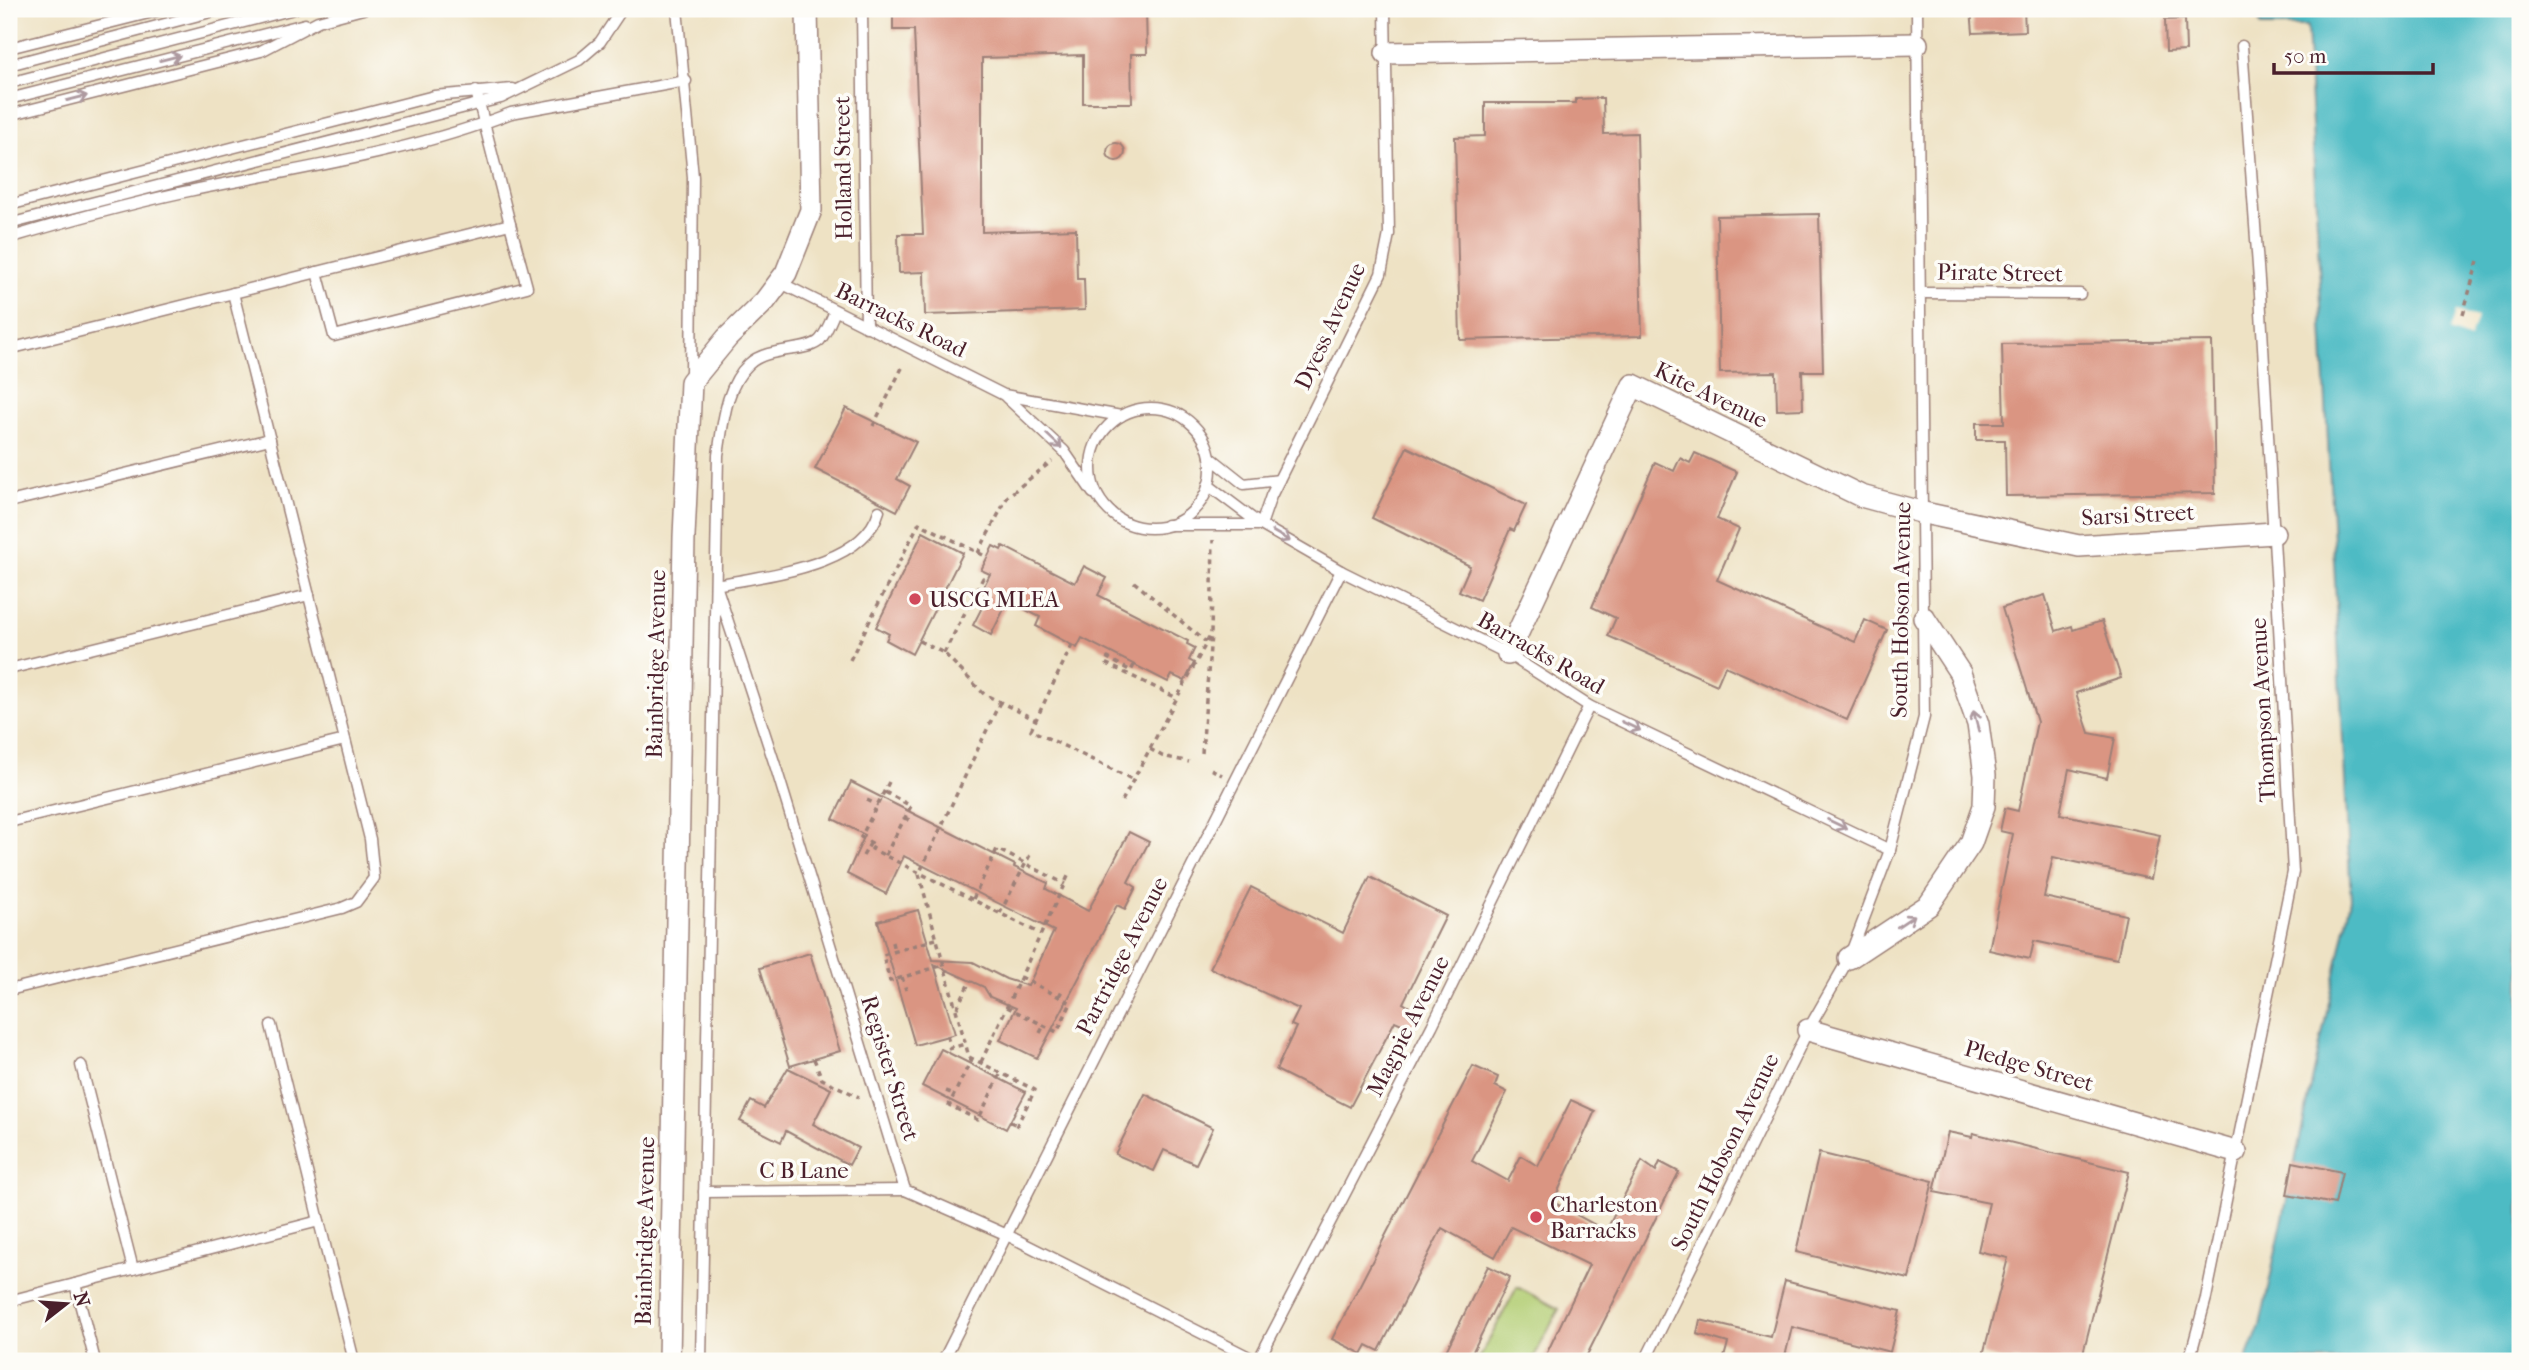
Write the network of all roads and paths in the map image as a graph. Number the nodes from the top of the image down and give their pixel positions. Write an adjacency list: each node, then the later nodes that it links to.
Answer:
1 (165, 9): 14 (lane)
2 (222, 9): 16 (lane)
3 (294, 9): 18 (lane)
4 (363, 9): 11 (lane)
5 (622, 9): 19 (lane)
6 (677, 9): 17 (lane)
7 (807, 9): 31 (street)
8 (862, 9): 37 (lane, Holland Street)
9 (1385, 9): 15 (lane, Dyess Avenue)
10 (1917, 9): 12 (lane, South Hobson Avenue)
11 (318, 21): 21 (lane, one-way to 11); 23 (lane, one-way to 11)
12 (1917, 44): 15 (street); 33 (lane, South Hobson Avenue)
13 (2242, 46): 56 (lane, Thompson Avenue)
14 (9, 48)
15 (1386, 53): 47 (lane, Dyess Avenue)
16 (9, 65)
17 (686, 81): 24 (lane); 40 (lane)
18 (9, 83)
19 (519, 88): 20 (lane); 22 (lane)
20 (476, 91): 22 (lane); 25 (lane)
21 (9, 99)
22 (479, 103): 24 (lane); 26 (lane)
23 (9, 115)
24 (484, 124): 27 (lane); 28 (lane)
25 (9, 205)
26 (9, 223)
27 (510, 224): 30 (lane); 30 (lane)
28 (9, 239)
29 (2479, 257): 36 (path)
30 (317, 272): 32 (lane)
31 (779, 282): 35 (lane, Barracks Road); 40 (street)
32 (233, 293): 38 (lane); 44 (lane)
33 (1920, 293): 34 (lane, Pirate Street); 52 (lane, South Hobson Avenue)
34 (2080, 295)
35 (835, 311): 37 (lane, Barracks Road); 62 (lane)
36 (2463, 314)
37 (866, 327): 41 (lane, Barracks Road)
38 (9, 349)
39 (904, 364): 43 (path)
40 (691, 382): 146 (street, Bainbridge Avenue)
41 (1004, 395): 42 (lane); 50 (lane, one-way to 50)
42 (1121, 416): 45 (lane); 50 (lane)
43 (873, 426)
44 (270, 439): 49 (lane); 63 (lane)
45 (1210, 457): 47 (lane); 48 (lane)
46 (1056, 458): 57 (path)
47 (1279, 480): 54 (lane, Dyess Avenue)
48 (1208, 485): 53 (lane); 54 (lane)
49 (9, 502)
50 (1102, 503): 53 (lane)
51 (879, 511): 62 (lane)
52 (1924, 513): 56 (street, Sarsi Street); 64 (lane, South Hobson Avenue); 70 (street, Kite Avenue)
53 (1167, 525): 54 (lane, Barracks Road)
54 (1261, 525): 59 (lane, Barracks Road, one-way to 59)
55 (1213, 531): 65 (path)
56 (2274, 533): 136 (lane, Thompson Avenue)
57 (978, 553): 58 (path); 71 (path)
58 (988, 557)
59 (1341, 571): 70 (lane, Barracks Road); 140 (lane, Partridge Avenue)
60 (986, 580): 69 (path)
61 (1134, 582): 67 (path)
62 (716, 585): 134 (lane, Register Street); 138 (lane)
63 (309, 595): 73 (lane); 78 (lane)
64 (1924, 618): 94 (lane, South Hobson Avenue); 108 (street, one-way to 64)
65 (1211, 634): 67 (path); 80 (path)
66 (919, 640): 69 (path)
67 (1206, 642): 74 (path)
68 (1072, 645): 77 (path)
69 (944, 653): 75 (path)
70 (1508, 654): 76 (lane, Barracks Road)
71 (850, 660)
72 (1134, 665): 74 (path)
73 (9, 669)
74 (1177, 698): 79 (path)
75 (1000, 702): 77 (path); 100 (path)
76 (1589, 706): 94 (lane, Barracks Road, one-way to 94); 149 (lane, Magpie Avenue)
77 (1036, 720): 84 (path)
78 (345, 740): 91 (lane); 114 (lane)
79 (1150, 749): 81 (path); 84 (path)
80 (1202, 753)
81 (1189, 762)
82 (1211, 769): 83 (path)
83 (1222, 775)
84 (1134, 780): 88 (path)
85 (889, 782): 86 (path)
86 (884, 792): 89 (path); 90 (path)
87 (867, 800): 89 (path)
88 (1122, 801)
89 (878, 805): 93 (path)
90 (905, 818): 92 (path); 97 (path)
91 (9, 822)
92 (914, 822)
93 (870, 842): 96 (path); 97 (path)
94 (1890, 850): 108 (lane, South Hobson Avenue)
95 (1031, 853): 98 (path)
96 (863, 856)
97 (885, 856): 100 (path)
98 (1025, 863): 101 (path); 102 (path); 103 (path)
99 (1070, 872): 101 (path)
100 (919, 874): 102 (path); 105 (path)
101 (1065, 884): 104 (path)
102 (972, 899): 103 (path)
103 (1000, 913): 104 (path)
104 (1041, 934): 111 (path)
105 (936, 939): 107 (path); 109 (path)
106 (892, 942): 107 (path)
107 (894, 951): 110 (path)
108 (1849, 958): 121 (lane, South Hobson Avenue)
109 (944, 965): 110 (path); 118 (path)
110 (902, 977): 115 (path)
111 (1021, 977): 116 (path); 117 (path)
112 (968, 985): 118 (path)
113 (1063, 989): 116 (path)
114 (9, 990)
115 (906, 990)
116 (1059, 996): 120 (path)
117 (1007, 1006): 120 (path); 127 (path)
118 (956, 1010): 124 (path)
119 (271, 1025): 139 (lane)
120 (1044, 1025): 122 (path)
121 (1808, 1030): 136 (street, Pledge Street); 150 (lane, South Hobson Avenue)
122 (1040, 1033)
123 (947, 1037): 124 (path)
124 (965, 1044): 126 (path)
125 (814, 1059): 134 (path)
126 (972, 1059): 127 (path); 133 (path)
127 (981, 1062): 129 (path)
128 (81, 1065): 141 (lane)
129 (1001, 1073): 130 (path); 135 (path)
130 (993, 1090): 132 (path); 133 (path)
131 (946, 1091): 133 (path)
132 (999, 1093)
133 (954, 1094)
134 (880, 1108): 137 (lane, Register Street)
135 (1010, 1122)
136 (2236, 1152): 151 (lane, Thompson Avenue)
137 (905, 1190): 138 (lane, C B Lane); 140 (lane)
138 (704, 1192): 147 (lane)
139 (319, 1221): 141 (lane); 145 (lane)
140 (1006, 1234): 148 (lane, Partridge Avenue); 149 (lane)
141 (133, 1269): 142 (lane)
142 (75, 1284): 143 (lane); 144 (lane)
143 (9, 1301)
144 (95, 1361)
145 (354, 1361)
146 (669, 1361)
147 (701, 1361)
148 (943, 1361)
149 (1258, 1361)
150 (1645, 1361)
151 (2189, 1361)

